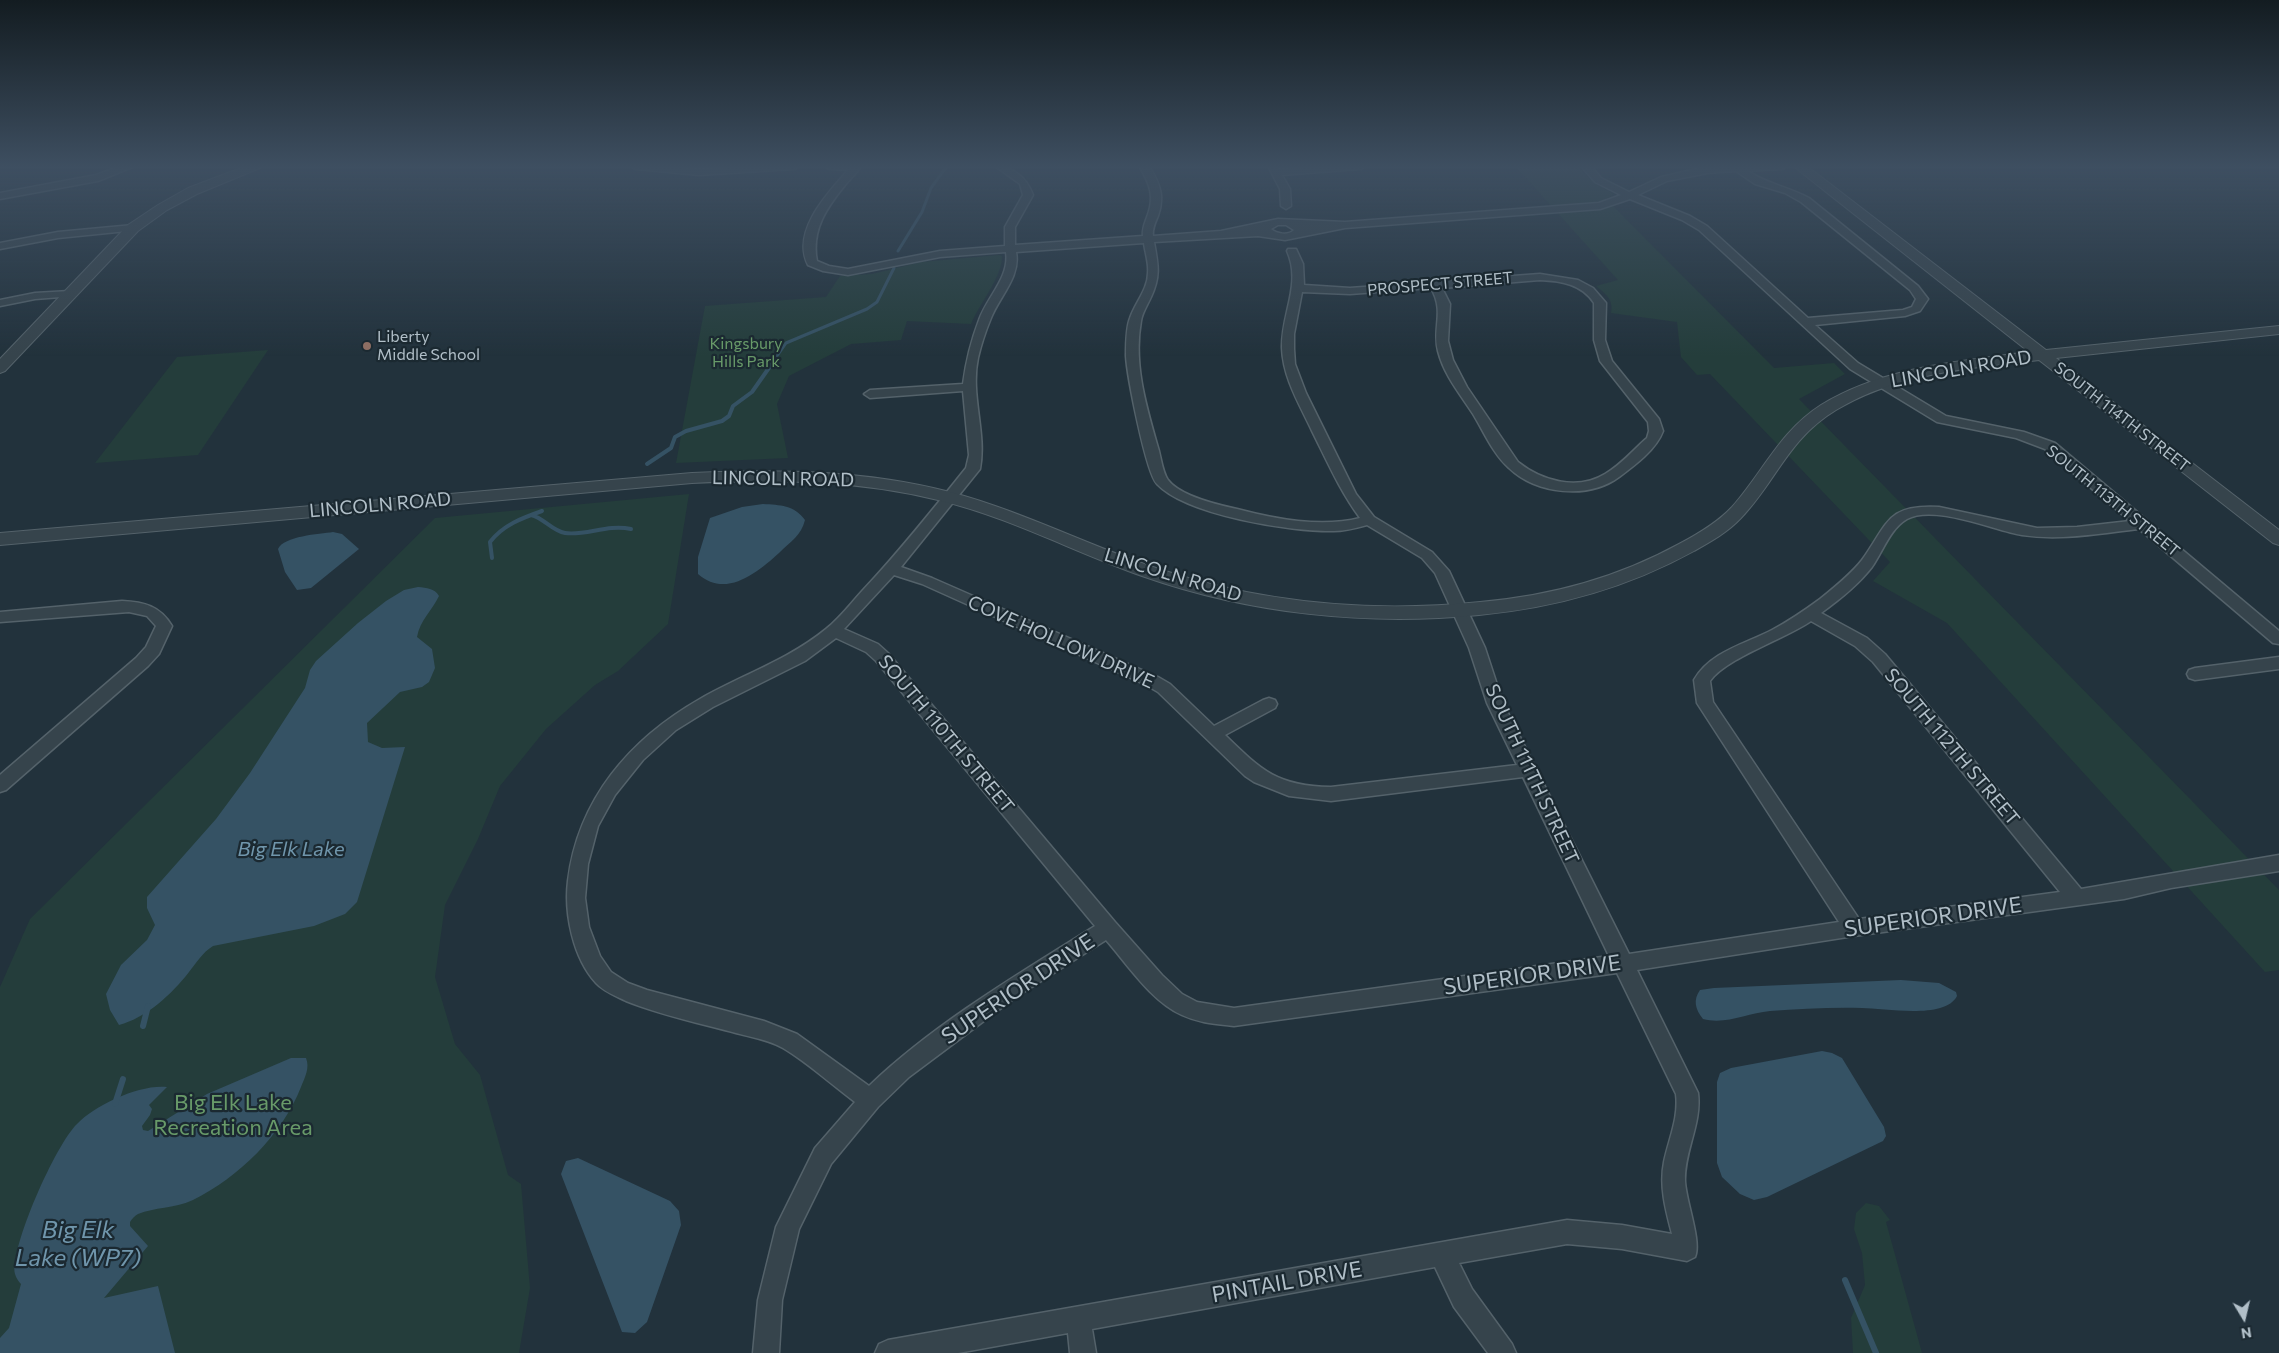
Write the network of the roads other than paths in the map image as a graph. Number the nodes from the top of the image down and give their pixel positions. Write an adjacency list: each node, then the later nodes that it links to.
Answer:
1 (121, 229): 16 (street)
2 (132, 229): 21 (street)
3 (815, 229): 17 (street)
4 (1010, 229): 17 (street)
5 (1147, 229): 15 (street)
6 (1244, 229): 13 (street)
7 (1266, 229): 14 (street)
8 (1294, 229): 14 (street); 18 (street, SOUTH 111TH STREET)
9 (1704, 229): 23 (street, SOUTH 113TH STREET)
10 (1841, 229): 23 (street)
11 (1883, 229): 25 (street, SOUTH 114TH STREET)
12 (1892, 229): 25 (street, SOUTH 114TH STREET)
13 (1221, 234): 14 (street); 15 (street)
14 (1275, 236): 18 (street)
15 (1148, 239): 17 (street); 31 (street)
16 (0, 246)
17 (1012, 249): 28 (street)
18 (1292, 250): 20 (street, SOUTH 111TH STREET)
19 (1435, 285): 19 (street, PROSPECT STREET); 20 (street, PROSPECT STREET)
20 (1298, 288): 31 (street, SOUTH 111TH STREET)
21 (70, 294): 22 (street); 26 (street)
22 (0, 303)
23 (1805, 322): 27 (street, SOUTH 113TH STREET)
24 (2279, 330): 25 (street, LINCOLN ROAD)
25 (2049, 354): 27 (street, LINCOLN ROAD); 32 (street, SOUTH 114TH STREET); 35 (street, SOUTH 114TH STREET)
26 (0, 368)
27 (1882, 382): 33 (street, SOUTH 113TH STREET); 37 (street, LINCOLN ROAD)
28 (969, 388): 29 (street); 30 (street)
29 (870, 394)
30 (950, 498): 34 (street, LINCOLN ROAD); 36 (street); 37 (street, LINCOLN ROAD)
31 (1369, 520): 37 (street, SOUTH 111TH STREET)
32 (2279, 523)
33 (2143, 524): 38 (street); 41 (street, SOUTH 113TH STREET)
34 (0, 539)
35 (2279, 539)
36 (890, 569): 40 (street); 45 (street, COVE HOLLOW DRIVE)
37 (1461, 611): 46 (street, SOUTH 111TH STREET)
38 (1811, 614): 49 (street, SOUTH 112TH STREET); 51 (street)
39 (0, 617): 47 (street)
40 (834, 631): 50 (street, SOUTH 110TH STREET); 53 (street)
41 (2279, 639)
42 (2279, 663): 43 (street)
43 (2195, 674)
44 (1269, 704): 45 (street)
45 (1213, 734): 46 (street, COVE HOLLOW DRIVE)
46 (1527, 770): 52 (street, SOUTH 111TH STREET)
47 (0, 785)
48 (2279, 863): 49 (street, SUPERIOR DRIVE)
49 (2077, 898): 51 (street, SUPERIOR DRIVE)
50 (1108, 928): 52 (street, SUPERIOR DRIVE); 53 (street, SUPERIOR DRIVE)
51 (1854, 928): 52 (street, SUPERIOR DRIVE)
52 (1624, 963): 54 (street, SOUTH 111TH STREET)
53 (870, 1100): 57 (street, SUPERIOR DRIVE)
54 (1687, 1249): 55 (street, PINTAIL DRIVE)
55 (1442, 1255): 56 (street, PINTAIL DRIVE); 60 (street)
56 (1078, 1318): 58 (street, PINTAIL DRIVE); 59 (street)
57 (766, 1353)
58 (888, 1353)
59 (1082, 1353)
60 (1503, 1353)

